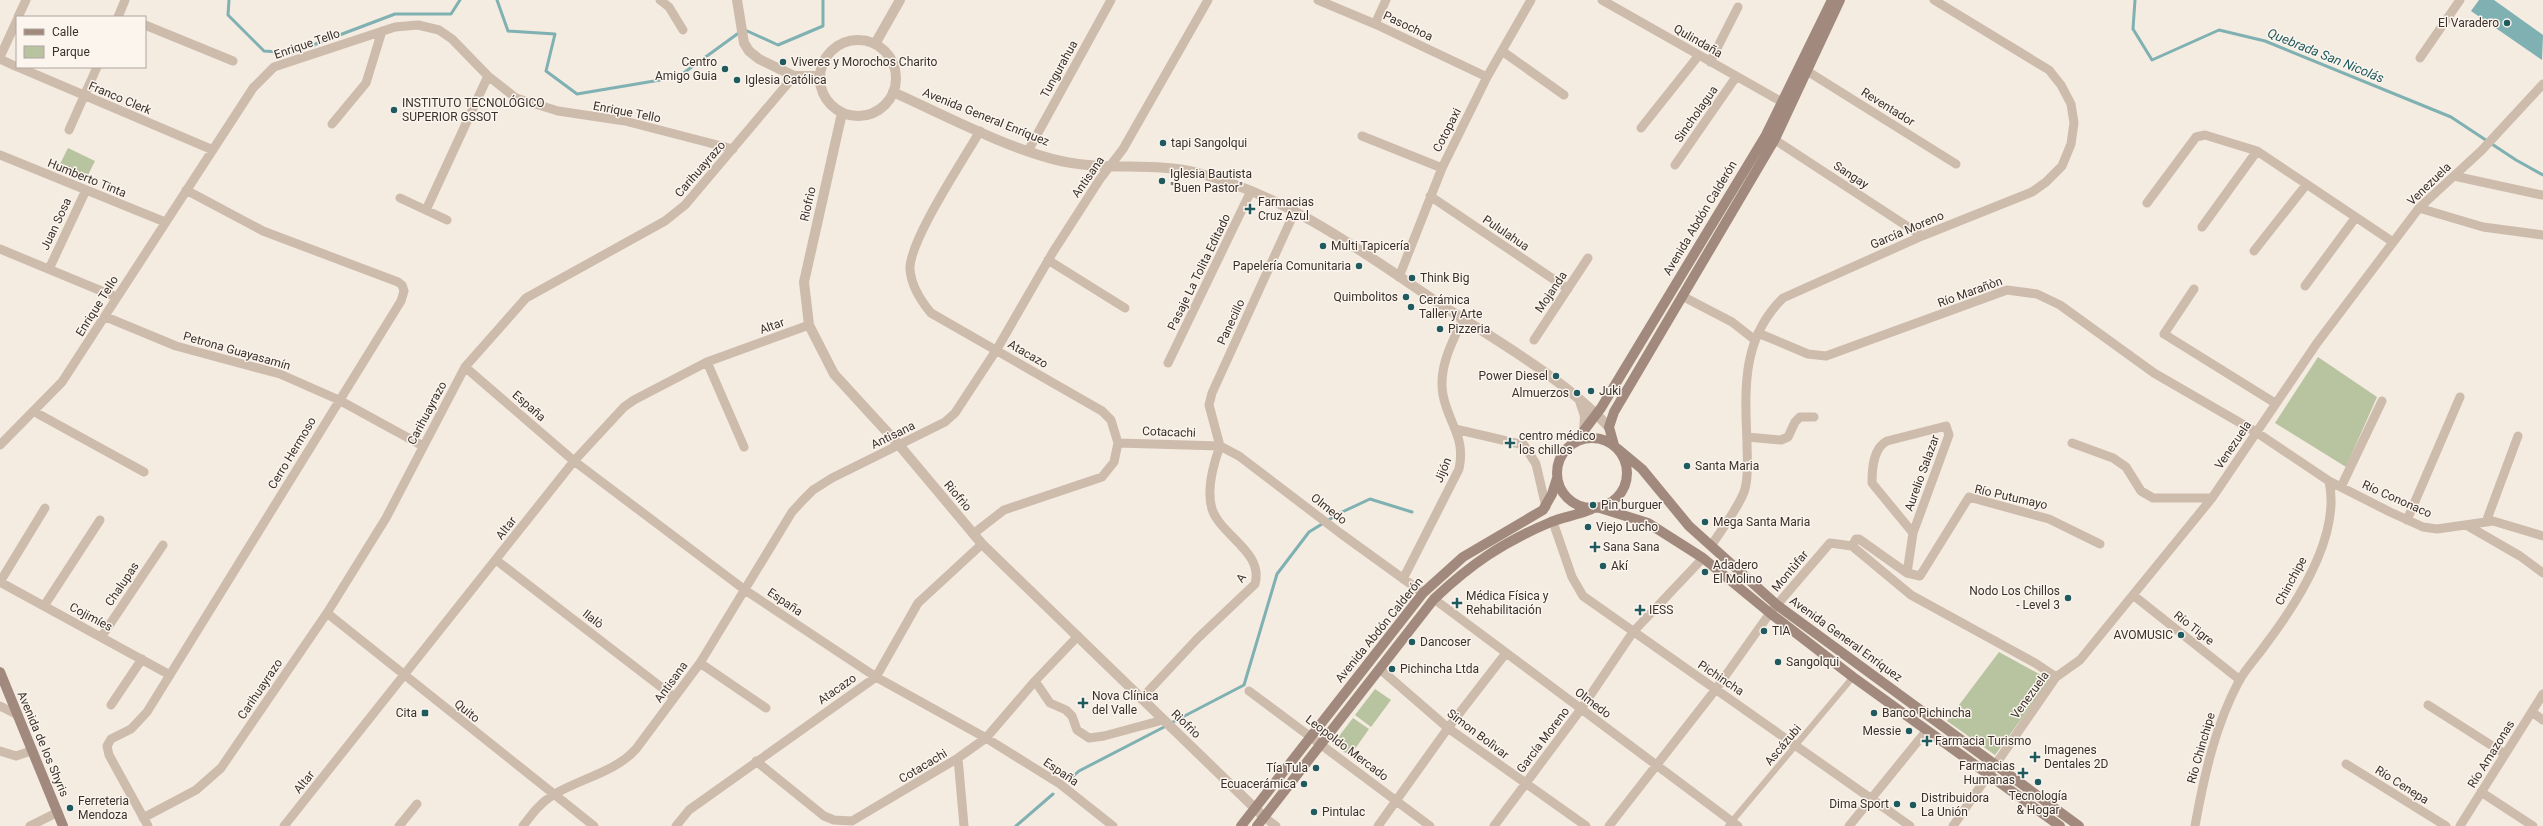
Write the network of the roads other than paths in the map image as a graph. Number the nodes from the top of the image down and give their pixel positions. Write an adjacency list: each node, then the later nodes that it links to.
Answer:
1 (26, 0): 17 (street)
2 (125, 0): 18 (street)
3 (660, 0): 22 (street)
4 (737, 0): 36 (street)
5 (900, 0): 24 (street)
6 (1111, 0): 54 (street, Tungurahua)
7 (1208, 0): 59 (street, Antisana)
8 (1318, 0): 20 (street, Pasochoa)
9 (1386, 0): 20 (street)
10 (1531, 0): 25 (street, Cotopaxi)
11 (1602, 0): 26 (street, Qulindaña)
12 (1832, 0): 44 (main road, Avenida Abdón Calderón)
13 (1840, 0): 34 (main road, Avenida Abdón Calderón)
14 (1934, 0): 78 (street, García Moreno)
15 (2460, 0): 28 (street)
16 (1738, 7): 30 (street)
17 (19, 16)
18 (121, 16)
19 (16, 22): 27 (street)
20 (1375, 24): 39 (street, Pasochoa)
21 (146, 25): 29 (street)
22 (683, 30)
23 (382, 31): 35 (street, Enrique Tello); 46 (street); 52 (street, Enrique Tello)
24 (875, 44): 37 (street); 41 (street)
25 (1502, 51): 39 (street, Cotopaxi); 42 (street)
26 (1699, 55): 30 (street, Qulindaña); 47 (street)
27 (0, 58): 31 (street, Franco Clerk)
28 (2420, 58)
29 (233, 61)
30 (1710, 62): 38 (street, Qulindaña)
31 (16, 66)
32 (20, 68): 43 (street, Franco Clerk)
33 (97, 68): 43 (street)
34 (1807, 71): 44 (main road, Avenida Abdón Calderón); 57 (street, Reventador)
35 (488, 76): 53 (street, Enrique Tello); 71 (street)
36 (794, 76): 37 (street); 53 (street, Carihuayrazo)
37 (820, 76): 45 (street)
38 (1736, 76): 44 (street, Qulindaña); 58 (street, Sincholagua)
39 (1487, 78): 60 (street, Cotopaxi)
40 (2543, 84): 61 (street, Venezuela)
41 (893, 92): 45 (street); 49 (street, Avenida General Enríquez)
42 (1564, 95)
43 (84, 96): 48 (street); 52 (street, Franco Clerk)
44 (1786, 105): 51 (main road, Avenida Abdón Calderón)
45 (842, 113): 94 (street, Riofrìo)
46 (332, 124)
47 (1641, 128)
48 (69, 130)
49 (980, 131): 54 (street, Avenida General Enríquez); 97 (street, Atacazo)
50 (1362, 136): 60 (street)
51 (1770, 137): 78 (street, Sangay); 89 (main road, Avenida Abdón Calderón); 107 (main road, Avenida Abdón Calderón)
52 (213, 150): 64 (street, Enrique Tello)
53 (733, 150): 100 (street, Carihuayrazo)
54 (1028, 151): 59 (street, Avenida General Enríquez)
55 (2257, 151): 62 (street); 69 (street); 76 (street)
56 (0, 155): 63 (street, Humberto Tinta)
57 (1956, 164)
58 (1675, 165)
59 (1110, 166): 65 (street, Avenida General Enríquez); 83 (street, Antisana)
60 (1442, 168): 67 (street, Cotopaxi)
61 (2454, 176): 66 (street); 70 (street, Venezuela)
62 (2306, 185): 73 (street); 81 (street)
63 (86, 190): 75 (street, Humberto Tinta); 84 (street, Juan Sosa)
64 (186, 190): 75 (street, Enrique Tello); 102 (street, Cerro Hermoso)
65 (1251, 191): 72 (street, Avenida General Enríquez); 99 (street, Pasaje La Tolita Editado)
66 (2542, 195)
67 (1430, 196): 85 (street, Cotopaxi); 87 (street, Pululahua)
68 (400, 198): 71 (street)
69 (2147, 203)
70 (2419, 208): 77 (street); 79 (street, Venezuela)
71 (426, 210): 74 (street)
72 (1295, 211): 85 (street, Avenida General Enríquez); 121 (street, Panecillo)
73 (2356, 217): 79 (street); 86 (street)
74 (447, 220)
75 (165, 222): 90 (street, Enrique Tello)
76 (2202, 227)
77 (2543, 235)
78 (1922, 236): 95 (street, García Moreno)
79 (2393, 242): 105 (street, Venezuela)
80 (0, 248): 84 (street)
81 (2254, 251)
82 (1588, 258): 87 (street, Mojanda)
83 (1048, 260): 91 (street); 97 (street, Antisana)
84 (49, 269): 90 (street)
85 (1399, 277): 93 (street, Avenida General Enríquez)
86 (2305, 286)
87 (1568, 289): 96 (street, Mojanda)
88 (2194, 289): 105 (street)
89 (1682, 296): 95 (street, Río Marañòn); 109 (main road, Avenida Abdón Calderón)
90 (116, 297): 92 (street, Enrique Tello)
91 (1125, 308)
92 (106, 317): 102 (street, Petrona Guayasamín); 106 (street, Enrique Tello)
93 (1463, 319): 103 (street, Avenida General Enríquez); 110 (street, Jijón)
94 (809, 325): 98 (street, Altar); 119 (street, Riofrìo)
95 (1756, 336): 111 (street, Río Marañòn); 114 (street, García Moreno)
96 (1534, 340)
97 (997, 349): 116 (street, Atacazo); 119 (street, Antisana)
98 (708, 362): 122 (street); 124 (street, Altar)
99 (1168, 363)
100 (465, 367): 120 (street, Carihuayrazo); 124 (street, España)
101 (2460, 397): 134 (street)
102 (339, 400): 120 (street, Petrona Guayasamín); 168 (street, Cerro Hermoso)
103 (1580, 401): 107 (street, Avenida General Enríquez); 112 (street)
104 (2382, 401): 128 (street)
105 (2275, 403): 111 (street, Venezuela)
106 (33, 411): 118 (street, Enrique Tello); 125 (street)
107 (1597, 416): 109 (street, Avenida General Enríquez); 112 (main road, Avenida Abdón Calderón)
108 (1814, 417): 114 (street)
109 (1609, 427): 123 (main road)
110 (1455, 429): 130 (street); 150 (street, Jijón)
111 (2256, 432): 127 (street, Río Cononaco); 129 (street, Venezuela)
112 (1584, 433): 115 (main road, Avenida Abdón Calderón)
113 (2518, 436): 136 (street)
114 (1747, 437): 144 (street, García Moreno)
115 (1576, 441): 123 (main road); 126 (main road)
116 (1118, 443): 121 (street, Cotacachi); 139 (street, Atacazo)
117 (2072, 443): 129 (street)
118 (0, 445)
119 (899, 445): 139 (street, Riofrìo); 152 (street, Antisana)
120 (423, 446): 158 (street, Carihuayrazo)
121 (1220, 446): 150 (street, Olmedo); 179 (street, A)
122 (744, 447)
123 (1616, 447): 132 (main road); 144 (main road, Avenida General Enríquez)
124 (574, 461): 147 (street, Altar); 152 (street, España)
125 (144, 472)
126 (1557, 478): 130 (main road); 132 (main road)
127 (2329, 481): 128 (street, Río Cononaco); 173 (street, Chinchipe)
128 (2341, 487): 134 (street, Río Cononaco)
129 (2212, 498): 154 (street, Venezuela)
130 (1546, 507): 153 (main road, Avenida Abdón Calderón)
131 (45, 508): 151 (street)
132 (1596, 508): 135 (main road, Avenida Abdón Calderón); 146 (main road, Avenida General Enríquez)
133 (100, 520): 157 (street)
134 (2407, 520): 137 (street, Río Cononaco)
135 (1553, 522): 155 (main road, Avenida Abdón Calderón); 160 (street, Pichincha)
136 (2486, 522): 137 (street, Río Cononaco); 140 (street, Río Cononaco)
137 (2468, 526): 149 (street)
138 (1913, 532): 138 (street, Aurelio Salazar); 148 (street, Aurelio Salazar)
139 (973, 534): 141 (street, Riofrìo)
140 (2543, 536)
141 (982, 544): 162 (street, Riofrìo); 170 (street, Atacazo)
142 (2100, 544): 148 (street, Río Putumayo)
143 (163, 545): 161 (street, Chalupas)
144 (1711, 546): 156 (main road, Avenida General Enríquez)
145 (1852, 546): 148 (street); 156 (street, Montùfar); 172 (street)
146 (1703, 558): 159 (main road, Avenida General Enríquez); 160 (street, García Moreno)
147 (496, 560): 169 (street, Altar); 178 (street, Ilalò)
148 (1906, 573)
149 (2543, 573)
150 (1403, 579): 153 (street, Olmedo)
151 (0, 582): 157 (street, Cojimíes)
152 (745, 590): 165 (street, Antisana); 170 (street, España)
153 (1423, 593): 191 (main road, Avenida Abdón Calderón)
154 (2133, 595): 172 (street, Venezuela); 173 (street, Río Tigre)
155 (1434, 599): 163 (street, Olmedo); 166 (main road, Avenida Abdón Calderón)
156 (1777, 605): 159 (street, Montùfar); 202 (main road, Avenida General Enríquez)
157 (44, 606): 161 (street, Cojimíes)
158 (326, 613): 169 (street, Quito); 213 (street, Carihuayrazo)
159 (1770, 613): 171 (main road, Avenida General Enríquez); 175 (street, Montùfar)
160 (1633, 632): 175 (street, Pichincha); 184 (street, García Moreno)
161 (102, 636): 164 (street, Cojimíes)
162 (1078, 636): 174 (street, Cotacachi); 179 (street, Riofrìo)
163 (1506, 653): 184 (street, Olmedo); 189 (street)
164 (142, 659): 168 (street, Cojimíes); 180 (street)
165 (700, 663): 178 (street, Antisana); 183 (street)
166 (1380, 669): 189 (street, Simon Bolìvar); 193 (main road, Avenida Abdón Calderón)
167 (0, 672): 186 (main road, Avenida de los Shyris)
168 (170, 675): 213 (street, Cerro Hermoso)
169 (404, 676): 206 (street, Quito); 217 (street, Altar)
170 (876, 677): 192 (street, España); 199 (street, Atacazo)
171 (1853, 677): 190 (main road, Avenida General Enríquez); 194 (street, Ascázubi)
172 (2056, 677): 202 (street, Venezuela)
173 (2240, 680): 237 (street, Río Chinchipe)
174 (1035, 681): 187 (street); 192 (street, Cotacachi)
175 (1716, 690): 194 (street, Pichincha); 201 (street, Montùfar)
176 (1249, 691): 191 (street, Leopoldo Mercado)
177 (2543, 694): 185 (street, Río Amazonas)
178 (674, 697): 206 (street, Antisana)
179 (1141, 699): 187 (street, Riofrìo)
180 (111, 705)
181 (2428, 705): 197 (street)
182 (0, 706): 186 (street)
183 (766, 708)
184 (1581, 709): 201 (street, Olmedo); 204 (street, García Moreno)
185 (2532, 712): 188 (street); 197 (street, Río Amazonas)
186 (16, 714): 196 (main road, Avenida de los Shyris)
187 (1163, 720): 210 (street, Riofrìo)
188 (2543, 720)
189 (1448, 728): 204 (street, Simon Bolìvar); 208 (street)
190 (1927, 730): 203 (main road, Avenida General Enríquez); 207 (street)
191 (1311, 736): 193 (street, Leopoldo Mercado); 210 (main road, Avenida Abdón Calderón)
192 (986, 738): 198 (street, Cotacachi); 223 (street, España)
193 (1322, 744): 208 (street, Leopoldo Mercado); 212 (main road, Avenida Abdón Calderón)
194 (1797, 745): 207 (street, Pichincha); 214 (street, Ascázubi)
195 (0, 751): 196 (street)
196 (31, 751): 211 (main road, Avenida de los Shyris)
197 (2505, 754): 205 (street, Río Amazonas)
198 (958, 758): 199 (street, Cotacachi); 222 (street)
199 (756, 761): 221 (street, Atacazo)
200 (2346, 764): 238 (street, Río Cenepa)
201 (1657, 765): 214 (street, Olmedo); 231 (street, Montùfar)
202 (1994, 765): 203 (street, Venezuela); 236 (main road, Avenida General Enríquez)
203 (1990, 775): 234 (street, Venezuela); 235 (main road, Avenida General Enríquez)
204 (1525, 783): 229 (street, García Moreno); 230 (street, Simon Bolìvar)
205 (2481, 792): 239 (street, Río Amazonas); 240 (street)
206 (553, 795): 219 (street, Antisana); 220 (street, Quito)
207 (1873, 798): 232 (street); 233 (street, Pichincha)
208 (1397, 801): 227 (street); 228 (street, Leopoldo Mercado)
209 (417, 804): 218 (street)
210 (1254, 809): 212 (street, Riofrìo); 224 (main road, Avenida Abdón Calderón)
211 (58, 812): 215 (street); 216 (main road, Avenida de los Shyris)
212 (1264, 817): 225 (main road, Avenida Abdón Calderón); 226 (street)
213 (146, 822)
214 (1733, 824)
215 (30, 826)
216 (63, 826)
217 (284, 826)
218 (399, 826)
219 (522, 826)
220 (594, 826)
221 (676, 826)
222 (964, 826)
223 (1113, 826)
224 (1241, 826)
225 (1257, 826)
226 (1276, 826)
227 (1378, 826)
228 (1430, 826)
229 (1494, 826)
230 (1586, 826)
231 (1609, 826)
232 (1849, 826)
233 (1910, 826)
234 (1953, 826)
235 (2060, 826)
236 (2079, 826)
237 (2195, 826)
238 (2446, 826)
239 (2460, 826)
240 (2533, 826)

